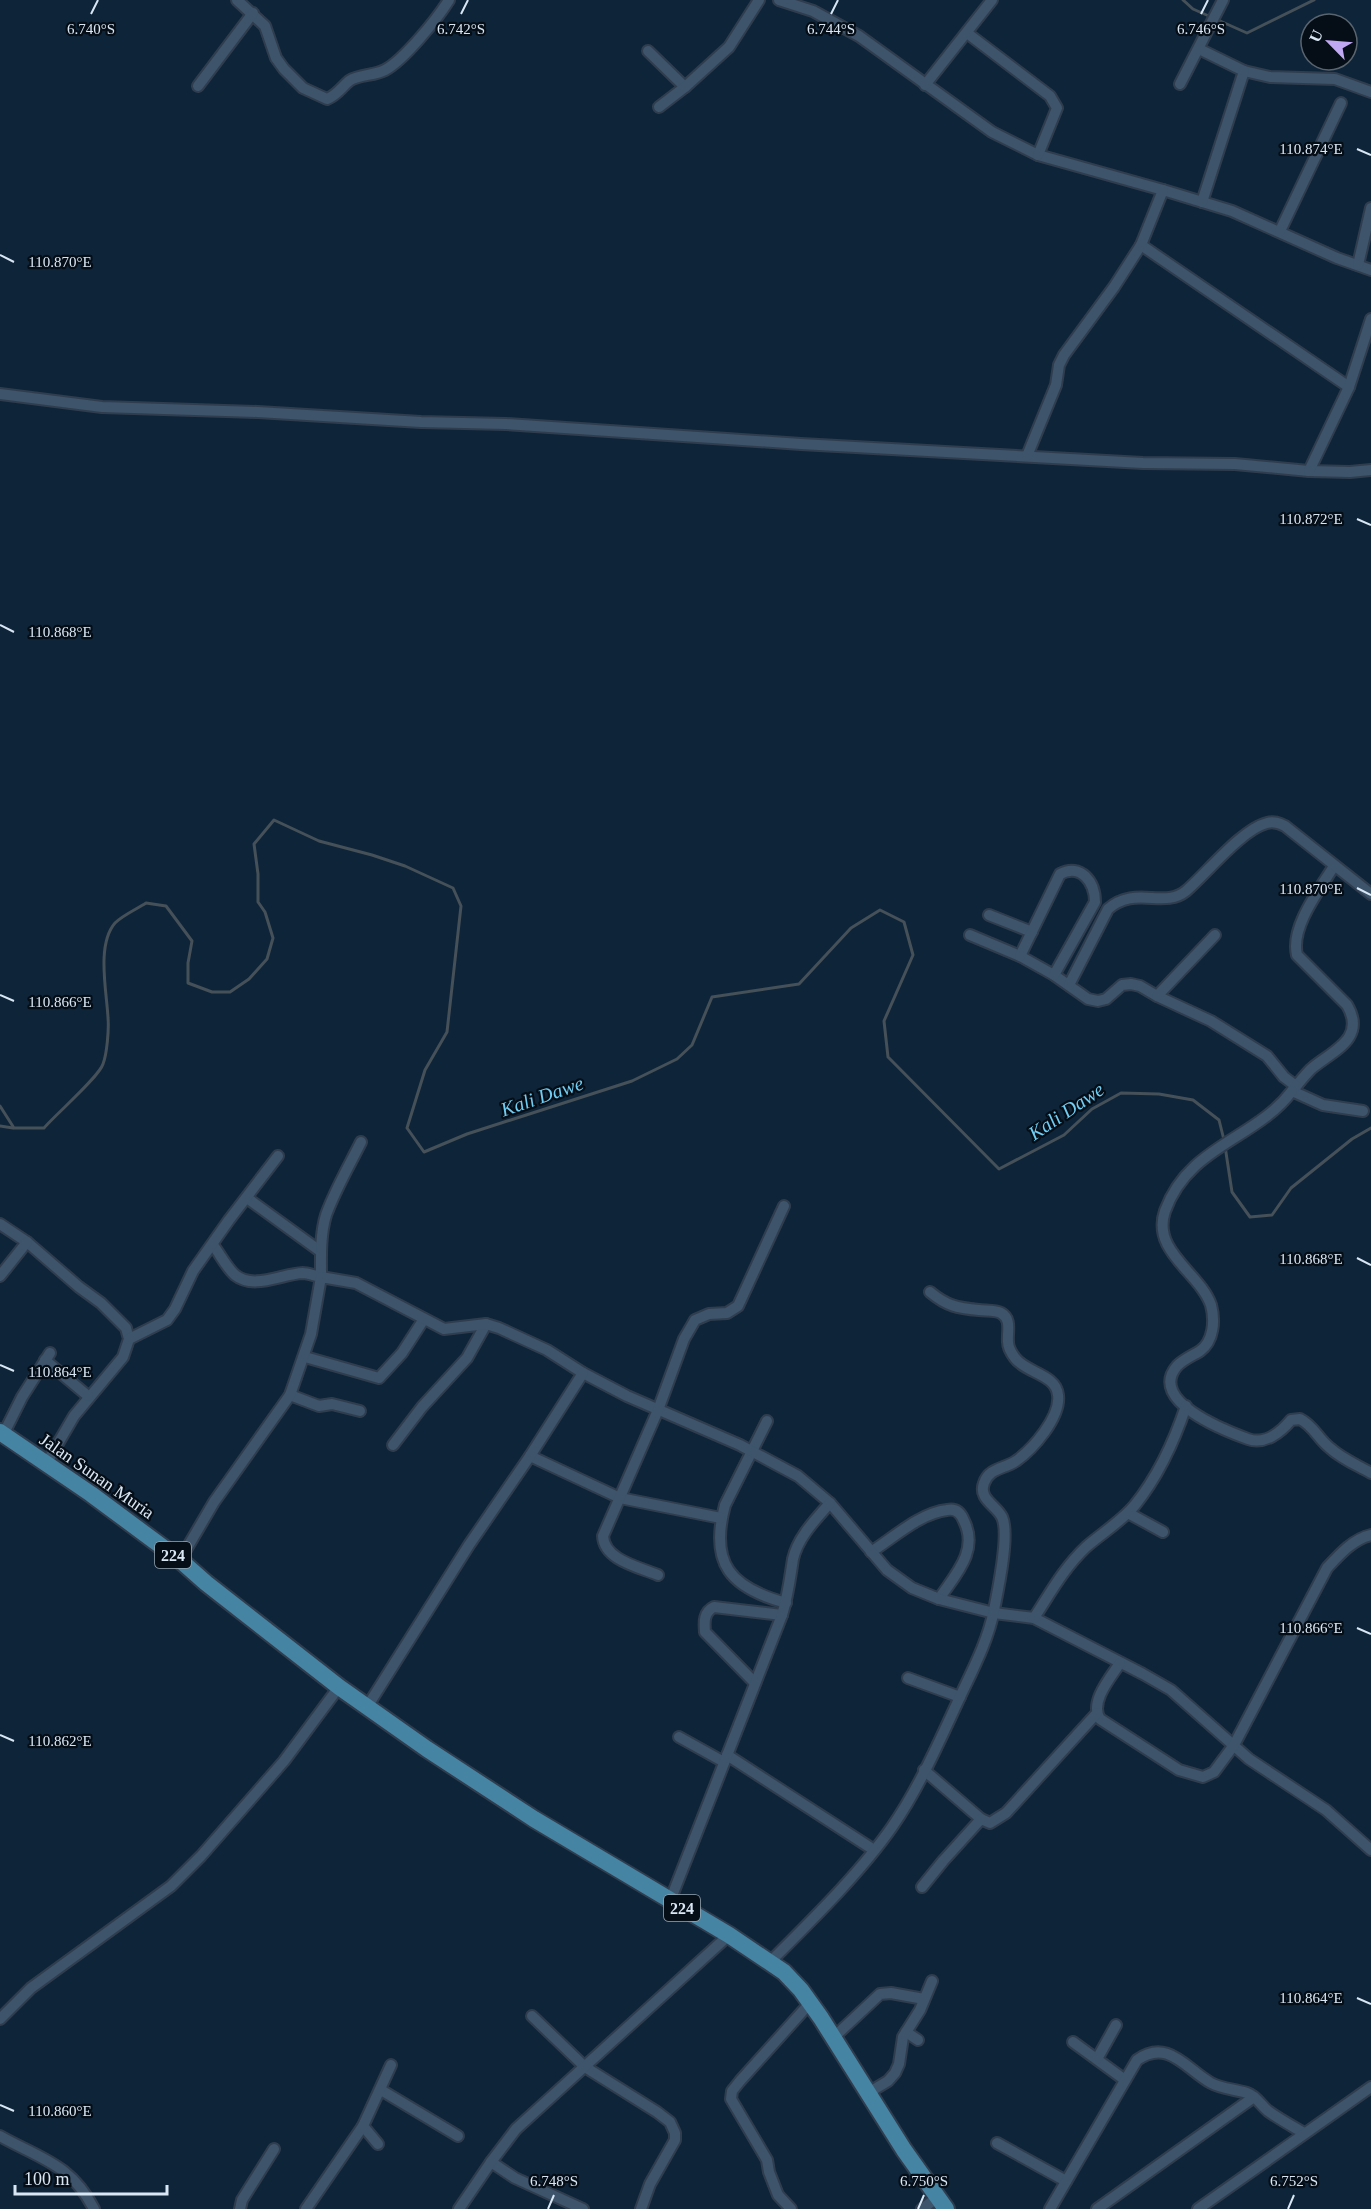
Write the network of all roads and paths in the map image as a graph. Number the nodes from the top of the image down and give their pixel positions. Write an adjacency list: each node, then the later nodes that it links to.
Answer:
1 (237, 0): 7 (street)
2 (449, 0): 7 (street)
3 (759, 0): 15 (street)
4 (779, 0): 13 (street)
5 (992, 0): 8 (street)
6 (1221, 3): 9 (street)
7 (253, 13): 14 (street)
8 (967, 33): 13 (street); 19 (street)
9 (1198, 49): 11 (street); 12 (street)
10 (648, 51): 15 (street)
11 (1244, 71): 16 (street); 21 (street)
12 (1180, 84)
13 (925, 85): 19 (street)
14 (198, 86)
15 (685, 87): 18 (street)
16 (1371, 92)
17 (1341, 103): 23 (street)
18 (659, 107)
19 (1038, 155): 20 (street)
20 (1163, 189): 21 (street); 24 (street)
21 (1202, 202): 23 (street)
22 (1371, 208): 25 (street)
23 (1280, 231): 25 (street)
24 (1142, 245): 28 (street); 30 (street)
25 (1358, 266): 26 (street)
26 (1371, 270)
27 (1371, 319): 28 (street)
28 (1349, 387): 32 (street)
29 (0, 394): 30 (street)
30 (1027, 456): 32 (street)
31 (1371, 470): 32 (street)
32 (1309, 471)
33 (1334, 866): 34 (street); 41 (street); 43 (street)
34 (1371, 894)
35 (989, 915): 36 (street)
36 (1032, 932): 39 (street); 40 (street)
37 (970, 935): 39 (street)
38 (1215, 935): 42 (street)
39 (1020, 956): 40 (street)
40 (1054, 975): 41 (street)
41 (1069, 985): 42 (street)
42 (1157, 996): 43 (street)
43 (1294, 1089): 44 (street); 63 (street)
44 (1363, 1111)
45 (361, 1142): 52 (street)
46 (278, 1155): 47 (street)
47 (247, 1198): 51 (street); 52 (street)
48 (784, 1206): 64 (street)
49 (0, 1224): 50 (street)
50 (27, 1242): 53 (street); 58 (street)
51 (213, 1245): 54 (street); 58 (street)
52 (320, 1251): 54 (street)
53 (0, 1276)
54 (321, 1277): 56 (street); 59 (street)
55 (930, 1292): 84 (street)
56 (424, 1319): 57 (street); 59 (street)
57 (486, 1324): 60 (street); 68 (street)
58 (129, 1339): 62 (street)
59 (305, 1357): 61 (street)
60 (583, 1373): 64 (street); 70 (street)
61 (290, 1395): 65 (street); 80 (street)
62 (88, 1396): 67 (street); 71 (street)
63 (1186, 1406): 72 (street); 75 (street)
64 (658, 1410): 69 (street); 73 (street)
65 (360, 1411)
66 (767, 1421): 69 (street)
67 (2, 1433): 71 (main road, Jalan Sunan Muria / 224)
68 (393, 1445)
69 (751, 1451): 74 (street); 76 (street)
70 (530, 1456): 73 (street); 92 (street)
71 (46, 1464): 80 (main road, Jalan Sunan Muria / 224)
72 (1371, 1473)
73 (620, 1498): 76 (street); 81 (street)
74 (830, 1503): 79 (street); 83 (street)
75 (1128, 1513): 77 (street); 86 (street)
76 (721, 1518): 83 (street)
77 (1163, 1532)
78 (1371, 1534): 95 (street)
79 (871, 1552): 82 (street); 82 (street)
80 (180, 1560): 90 (main road, Jalan Sunan Muria / 224)
81 (658, 1575)
82 (939, 1599): 84 (street)
83 (786, 1603): 85 (street)
84 (994, 1613): 86 (street); 91 (street)
85 (782, 1615): 89 (street); 89 (street)
86 (1034, 1618): 87 (street)
87 (1120, 1663): 93 (street); 95 (street)
88 (908, 1678): 91 (street)
89 (755, 1683): 96 (street)
90 (339, 1687): 92 (main road, 224); 109 (street)
91 (960, 1697): 97 (street)
92 (367, 1707): 102 (main road, 224)
93 (1096, 1713): 95 (street); 98 (street)
94 (678, 1737): 96 (street)
95 (1234, 1745): 100 (street)
96 (726, 1758): 99 (street); 102 (street)
97 (924, 1770): 98 (street); 99 (street)
98 (981, 1819): 101 (street)
99 (874, 1850): 104 (street)
100 (1371, 1850)
101 (922, 1887)
102 (670, 1901): 103 (main road, 224)
103 (729, 1935): 104 (main road, 224); 117 (street)
104 (771, 1961): 107 (main road, 224)
105 (932, 1981): 106 (street)
106 (924, 1999): 111 (street); 112 (street)
107 (810, 2003): 112 (main road, 224); 139 (street)
108 (532, 2016): 117 (street)
109 (0, 2019)
110 (1116, 2025): 115 (street)
111 (906, 2032): 113 (street); 121 (street)
112 (833, 2038): 121 (main road, 224)
113 (918, 2040)
114 (1072, 2042): 115 (street)
115 (1097, 2059): 118 (street)
116 (391, 2065): 120 (street)
117 (585, 2067): 130 (street); 138 (street)
118 (1125, 2080): 122 (street); 131 (street)
119 (1371, 2087): 124 (street)
120 (381, 2090): 123 (street); 126 (street)
121 (868, 2093): 132 (main road, 224)
122 (1254, 2097): 124 (street); 142 (street)
123 (363, 2126): 128 (street); 135 (street)
124 (1304, 2133): 143 (street)
125 (0, 2136): 133 (street)
126 (458, 2136)
127 (998, 2143): 131 (street)
128 (378, 2144)
129 (274, 2149): 134 (street)
130 (491, 2163): 136 (street); 137 (street)
131 (1066, 2181): 141 (street)
132 (942, 2203): 140 (street)
133 (94, 2209)
134 (240, 2209)
135 (306, 2209)
136 (459, 2209)
137 (583, 2209)
138 (641, 2209)
139 (791, 2209)
140 (922, 2209)
141 (1050, 2209)
142 (1097, 2209)
143 (1198, 2209)

